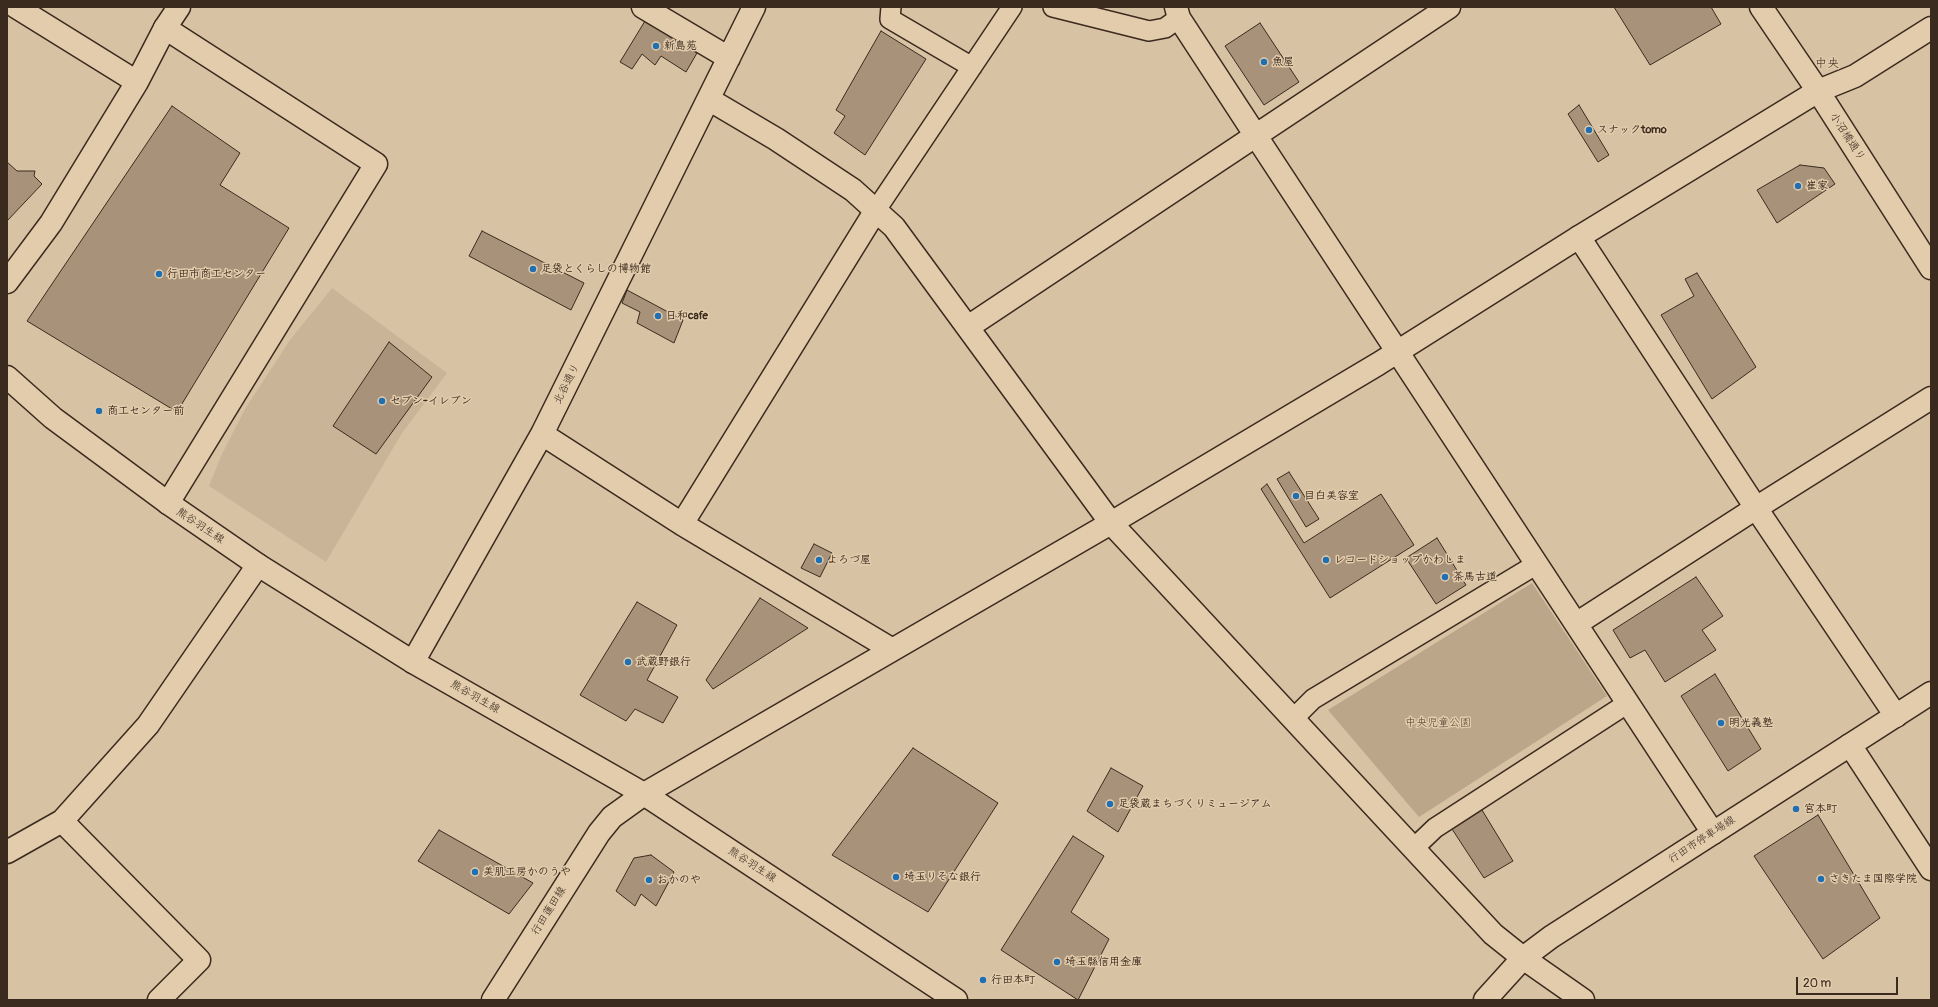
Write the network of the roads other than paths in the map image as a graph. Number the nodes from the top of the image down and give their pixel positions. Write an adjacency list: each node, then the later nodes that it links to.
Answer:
1 (16, 7): 15 (street)
2 (179, 7): 11 (street)
3 (643, 7): 13 (street)
4 (754, 7): 13 (street, 北谷通り)
5 (891, 7): 14 (lane)
6 (1012, 7): 14 (lane)
7 (1053, 7): 10 (lane)
8 (1449, 7): 18 (street)
9 (1761, 7): 16 (street, 小沼橋通り)
10 (1177, 13): 18 (street)
11 (165, 28): 15 (street); 28 (street)
12 (1931, 28): 16 (street, 行田蓮田線)
13 (729, 58): 17 (street, 北谷通り)
14 (972, 67): 19 (lane)
15 (137, 82): 22 (street)
16 (1818, 91): 20 (street, 行田蓮田線); 21 (street, 小沼橋通り)
17 (710, 100): 19 (street); 27 (street, 北谷通り)
18 (1256, 136): 23 (street); 24 (street)
19 (876, 210): 23 (street); 31 (street)
20 (1580, 237): 24 (street, 行田蓮田線); 29 (street)
21 (1931, 268)
22 (7, 282)
23 (968, 327): 30 (street)
24 (1398, 352): 30 (street, 行田蓮田線); 32 (street)
25 (7, 377): 28 (street, 熊谷羽生線)
26 (1931, 398): 29 (street)
27 (542, 434): 31 (street); 36 (street, 北谷通り)
28 (168, 503): 33 (street, 熊谷羽生線)
29 (1756, 508): 34 (street); 39 (street)
30 (1111, 522): 35 (street, 行田蓮田線); 40 (street)
31 (682, 524): 35 (street)
32 (1537, 564): 34 (street); 40 (lane)
33 (258, 565): 36 (street, 熊谷羽生線); 43 (street)
34 (1576, 624): 38 (street)
35 (891, 649): 42 (street, 行田蓮田線)
36 (413, 662): 42 (street, 熊谷羽生線)
37 (1931, 693): 39 (street, 行田市停車場線)
38 (1628, 703): 44 (street); 45 (lane)
39 (1896, 716): 41 (street, 行田市停車場線)
40 (1294, 718): 45 (street)
41 (1850, 745): 44 (street, 行田市停車場線); 47 (street)
42 (644, 794): 50 (street, 行田蓮田線); 51 (street, 熊谷羽生線)
43 (62, 821): 46 (street); 49 (street)
44 (1713, 833): 48 (street, 行田市停車場線)
45 (1413, 849): 48 (street)
46 (7, 852)
47 (1931, 869)
48 (1523, 958): 52 (street, 行田市停車場線); 53 (street)
49 (159, 1000)
50 (493, 1000)
51 (956, 1000)
52 (1485, 1000)
53 (1583, 1000)

